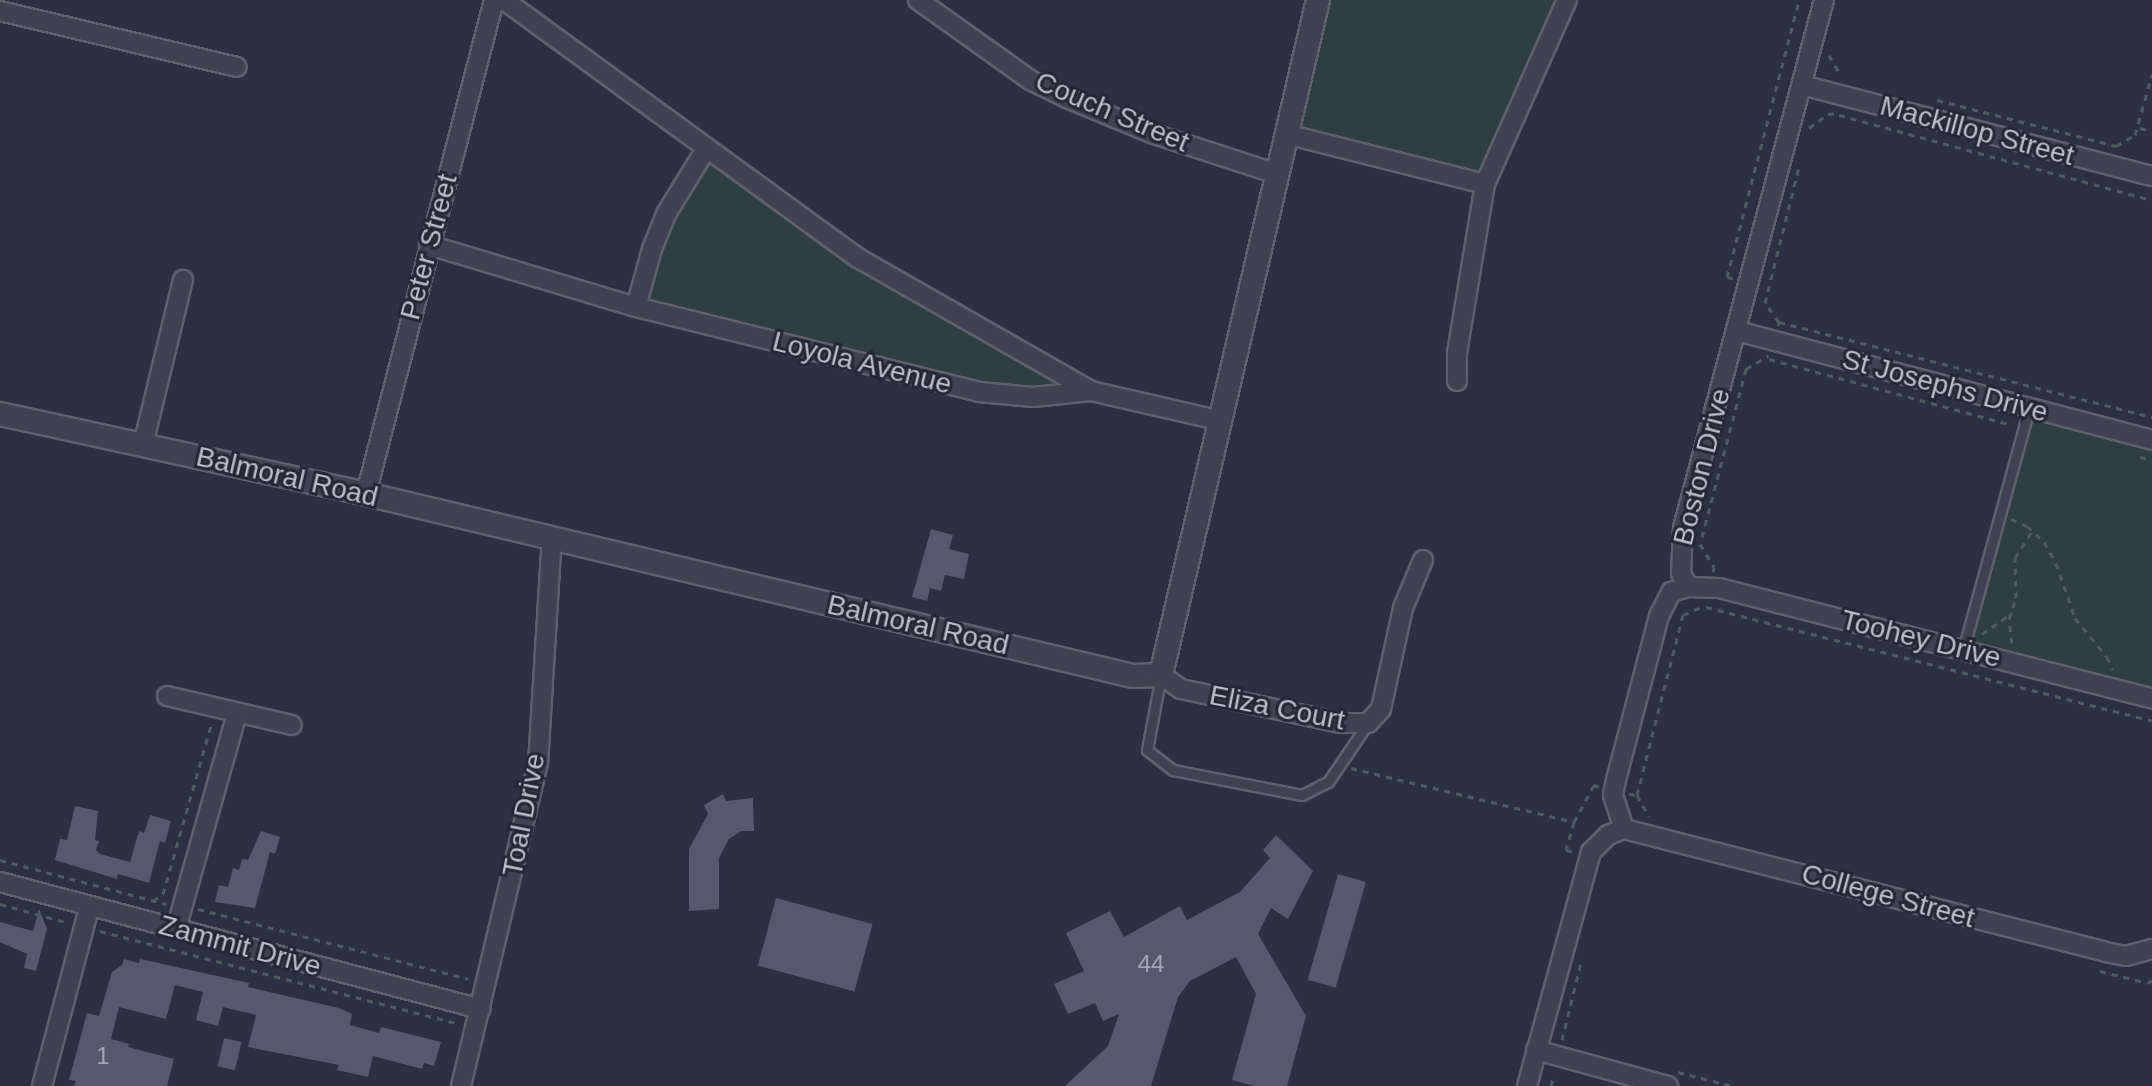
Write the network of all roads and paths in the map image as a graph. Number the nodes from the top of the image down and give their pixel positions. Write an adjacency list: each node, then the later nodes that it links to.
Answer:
1 (494, 0): 25 (street, Peter Street)
2 (504, 0): 19 (street, Loyola Avenue)
3 (918, 0): 22 (street, Couch Street)
4 (1318, 0): 17 (street)
5 (1567, 0): 23 (street)
6 (1799, 0): 27 (path)
7 (1824, 0): 12 (street, Boston Drive)
8 (0, 11): 10 (street)
9 (1832, 42): 14 (path)
10 (236, 67)
11 (2152, 74): 15 (path)
12 (1802, 85): 14 (street, Mackillop Street); 27 (street, Boston Drive)
13 (1937, 100): 15 (path)
14 (1841, 106): 18 (path); 21 (street, Mackillop Street); 24 (path)
15 (2138, 128): 16 (path)
16 (2152, 131)
17 (1286, 134): 22 (street); 23 (street)
18 (1806, 140)
19 (706, 149): 28 (street); 34 (street, Loyola Avenue)
20 (1802, 155): 27 (path)
21 (2151, 171)
22 (1277, 174): 38 (street)
23 (1485, 184): 33 (street)
24 (2152, 200)
25 (429, 245): 28 (street, Loyola Avenue); 42 (street, Peter Street)
26 (183, 280): 41 (street)
27 (1759, 286): 29 (path); 30 (street, Boston Drive)
28 (636, 307): 34 (street, Loyola Avenue)
29 (1779, 322): 31 (path); 37 (path)
30 (1737, 331): 31 (street, St Josephs Drive); 48 (street, Boston Drive)
31 (1774, 341): 32 (path); 35 (street, St Josephs Drive)
32 (1767, 359): 39 (path); 47 (path)
33 (1457, 381)
34 (1091, 391): 38 (street, Loyola Avenue)
35 (2029, 408): 39 (lane); 40 (street, St Josephs Drive)
36 (0, 414): 41 (street, Balmoral Road)
37 (2152, 417)
38 (1218, 420): 53 (street)
39 (2024, 428): 43 (lane)
40 (2152, 440)
41 (143, 445): 42 (street, Balmoral Road)
42 (366, 494): 45 (street, Balmoral Road)
43 (2000, 514): 44 (path); 51 (lane)
44 (2032, 531): 50 (path); 54 (path)
45 (552, 538): 53 (street, Balmoral Road); 79 (street, Toal Drive)
46 (1423, 560): 60 (street, Eliza Court)
47 (1710, 586): 48 (street, Toohey Drive); 49 (path); 51 (street, Toohey Drive)
48 (1688, 587): 63 (street, Boston Drive)
49 (1703, 606): 59 (path); 64 (path)
50 (2012, 613): 51 (path); 52 (path)
51 (1963, 649): 52 (street, Toohey Drive)
52 (2019, 664): 54 (street, Toohey Drive)
53 (1161, 675): 60 (street, Eliza Court); 62 (lane)
54 (2115, 689): 56 (street, Toohey Drive)
55 (167, 696): 57 (street)
56 (2152, 698)
57 (216, 708): 58 (street); 68 (path)
58 (237, 713): 61 (street); 70 (street)
59 (2152, 721)
60 (1368, 723): 62 (lane)
61 (292, 725)
62 (1339, 766): 63 (path)
63 (1614, 791): 65 (street, Boston Drive)
64 (1637, 795)
65 (1624, 829): 75 (street, College Street); 81 (street)
66 (0, 860): 68 (path)
67 (0, 882): 71 (street, Zammit Drive)
68 (153, 901): 70 (path)
69 (0, 904): 72 (path)
70 (182, 906): 73 (street); 77 (path)
71 (89, 908): 72 (street); 73 (street, Zammit Drive)
72 (84, 927): 80 (path); 83 (street)
73 (176, 929): 79 (street, Zammit Drive)
74 (1584, 950): 82 (path)
75 (2152, 950)
76 (2086, 967): 78 (path)
77 (468, 979)
78 (2152, 980)
79 (481, 1009): 80 (street, Toal Drive)
80 (476, 1028): 84 (street, Toal Drive)
81 (1536, 1050): 82 (street); 85 (street)
82 (1558, 1056): 86 (path); 87 (street)
83 (42, 1086)
84 (461, 1086)
85 (1527, 1086)
86 (1551, 1086)
87 (1668, 1086)

